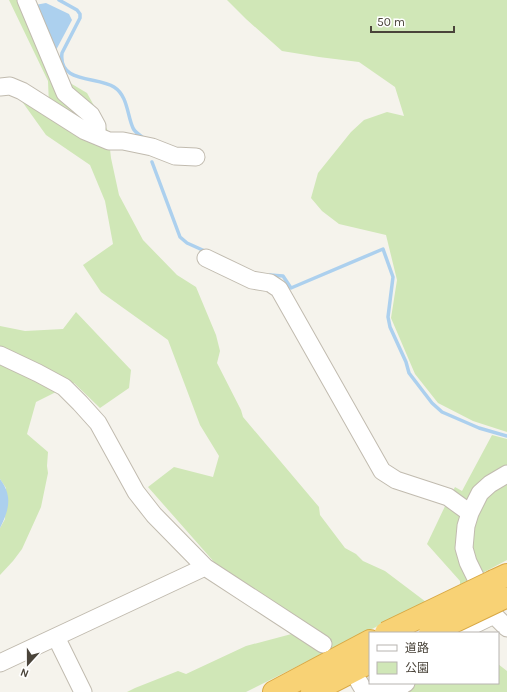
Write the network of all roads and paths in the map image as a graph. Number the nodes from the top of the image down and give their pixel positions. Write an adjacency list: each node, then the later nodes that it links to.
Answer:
1 (26, 0): 3 (street)
2 (0, 87): 3 (street)
3 (97, 136): 4 (street)
4 (196, 158)
5 (206, 258): 8 (street)
6 (0, 355): 9 (street)
7 (507, 474): 8 (street)
8 (470, 513): 10 (street)
9 (205, 568): 15 (street); 17 (street)
10 (501, 593): 11 (street); 12 (highway, bridge); 13 (highway, bridge); 14 (street)
11 (507, 628)
12 (389, 632)
13 (432, 632)
14 (458, 632)
15 (56, 637): 18 (street); 21 (street)
16 (369, 642): 22 (highway)
17 (323, 644)
18 (0, 663)
19 (369, 663): 23 (highway)
20 (404, 684): 24 (street)
21 (83, 692)
22 (274, 692)
23 (312, 692)
24 (373, 692)

